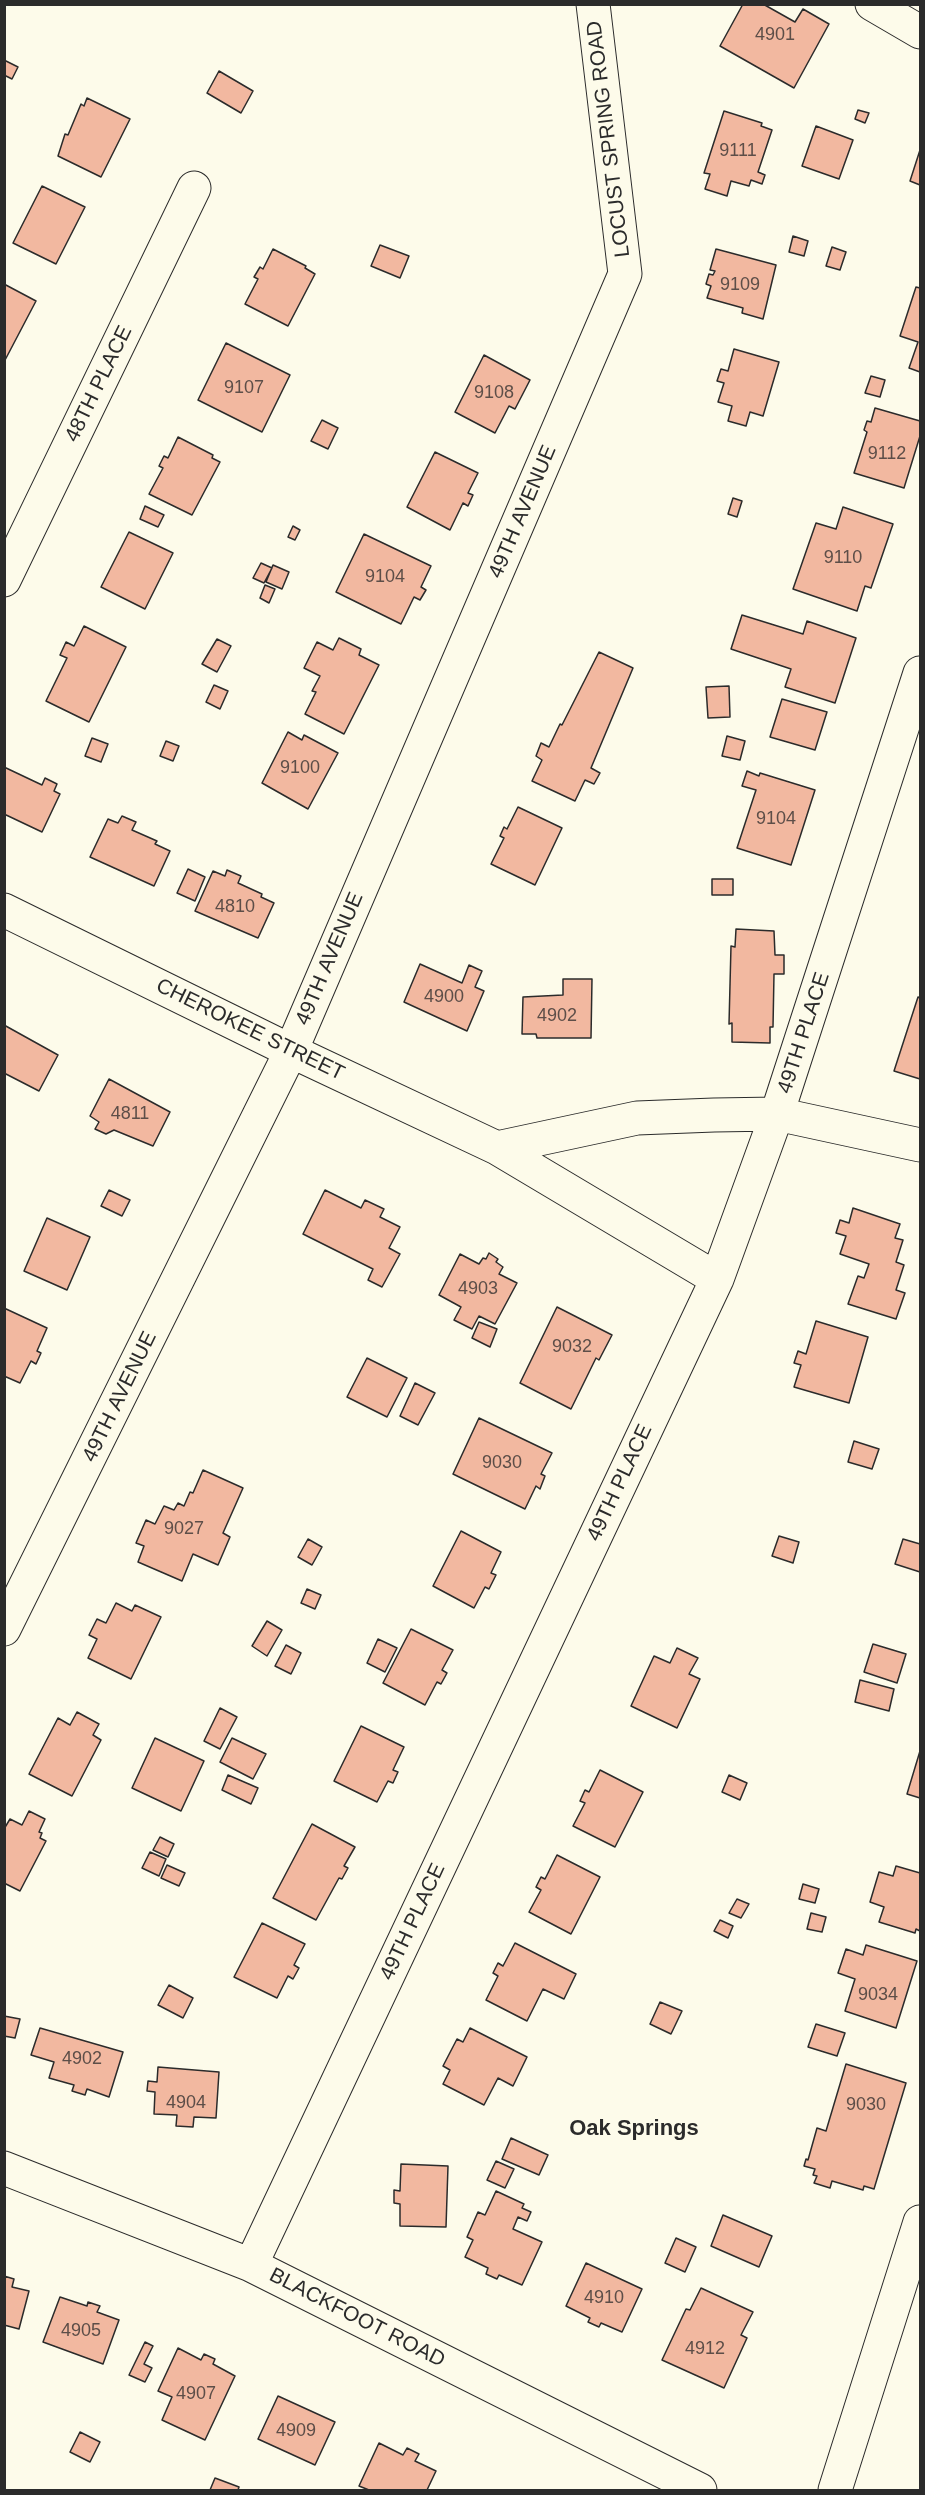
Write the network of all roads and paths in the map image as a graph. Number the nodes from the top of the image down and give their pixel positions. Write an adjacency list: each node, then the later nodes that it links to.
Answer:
1 (593, 4): 5 (street, LOCUST SPRING ROAD)
2 (872, 4): 3 (street)
3 (921, 32)
4 (194, 188): 6 (street, 48TH PLACE)
5 (626, 274): 9 (street, 49TH AVENUE)
6 (4, 580)
7 (921, 673): 10 (street, 49TH PLACE)
8 (4, 910): 9 (street, CHEROKEE STREET)
9 (291, 1051): 12 (street, CHEROKEE STREET); 14 (street, 49TH AVENUE)
10 (777, 1114): 11 (street); 12 (street); 13 (street, 49TH PLACE)
11 (921, 1145)
12 (497, 1148): 13 (street, CHEROKEE STREET)
13 (717, 1279): 17 (street, 49TH PLACE)
14 (4, 1629)
15 (4, 2168): 17 (street, BLACKFOOT ROAD)
16 (921, 2222): 19 (street)
17 (251, 2265): 18 (street, BLACKFOOT ROAD)
18 (700, 2490)
19 (835, 2490)

